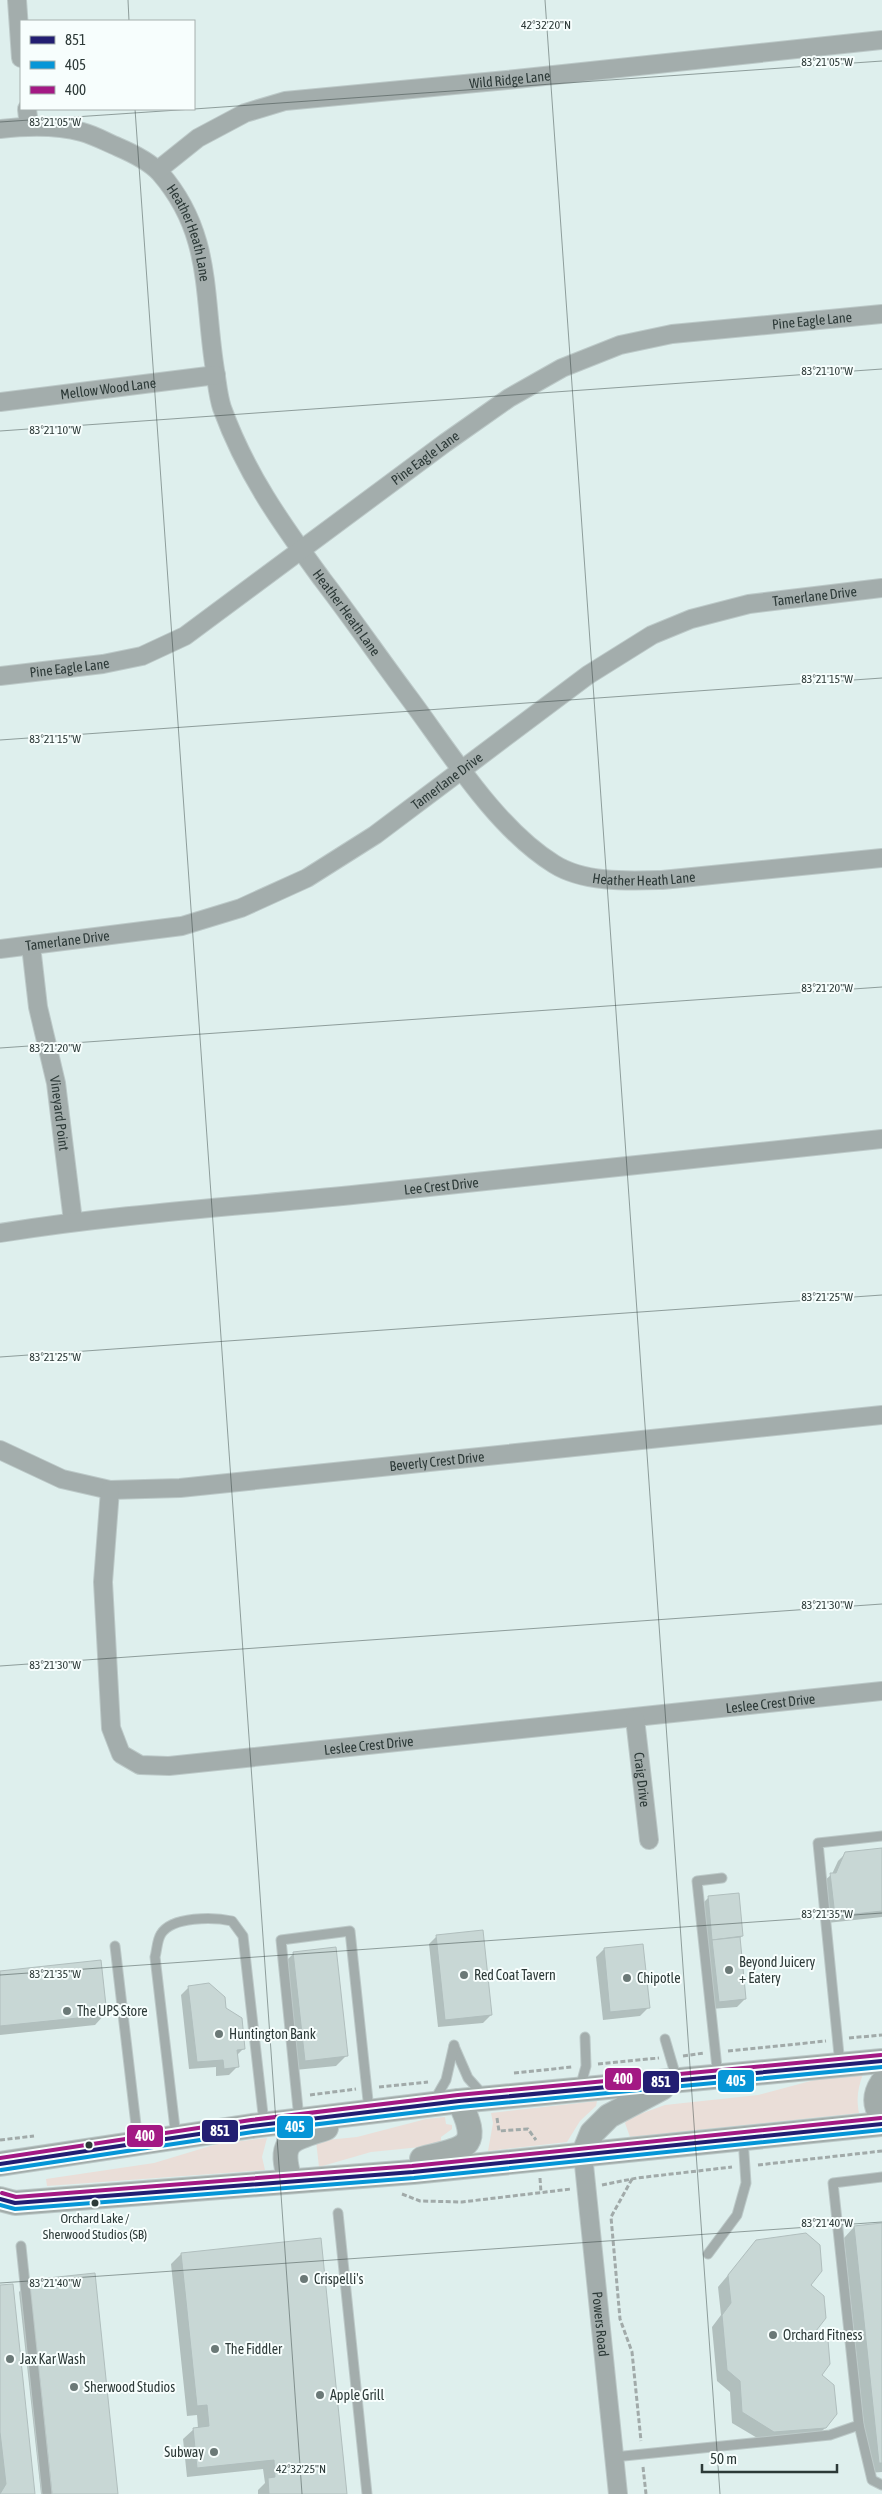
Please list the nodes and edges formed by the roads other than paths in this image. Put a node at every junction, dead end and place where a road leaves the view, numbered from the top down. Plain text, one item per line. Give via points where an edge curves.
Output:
1 (16, 0) edge
2 (882, 40) edge
3 (20, 46) edge
4 (28, 117) edge
5 (0, 129) edge
6 (158, 170) junction
7 (882, 314) edge
8 (216, 374) junction
9 (0, 402) edge
10 (301, 551) junction
11 (882, 588) edge
12 (0, 676) edge
13 (461, 768) junction
14 (882, 858) edge
15 (31, 946) junction
16 (0, 949) edge
17 (882, 1139) edge
18 (73, 1222) junction
19 (0, 1234) edge
20 (882, 1414) edge
21 (0, 1450) edge
22 (110, 1490) junction
23 (882, 1691) edge
24 (635, 1719) junction
25 (882, 1836) edge
26 (649, 1840) dead end
27 (722, 1878) dead end
28 (115, 1946) dead end
29 (585, 2037) dead end
30 (666, 2038) dead end
31 (882, 2060) edge
32 (840, 2065) junction
33 (718, 2077) junction
34 (677, 2081) junction
35 (882, 2084) edge
36 (579, 2090) junction
37 (458, 2100) junction
38 (433, 2104) junction
39 (492, 2106) junction
40 (366, 2113) junction
41 (882, 2116) edge
42 (299, 2121) junction
43 (882, 2124) edge
44 (264, 2125) junction
45 (176, 2137) junction
46 (743, 2138) junction
47 (138, 2142) junction
48 (73, 2153) junction
49 (583, 2155) junction
50 (0, 2164) edge
51 (882, 2177) edge
52 (335, 2178) junction
53 (290, 2182) junction
54 (8, 2201) edge
55 (338, 2214) dead end
56 (20, 2246) dead end
57 (708, 2254) dead end
58 (859, 2425) junction
59 (614, 2457) junction
60 (882, 2485) edge
61 (47, 2494) edge
62 (367, 2494) edge
63 (618, 2494) edge

1 - 3 street
2 - 6 street, Wild Ridge Lane via 285,100 245,113 198,138
4 - 5 street, Heather Heath Lane
4 - 6 street, Heather Heath Lane via 82,132 134,154
6 - 8 street, Heather Heath Lane via 184,206 200,247
7 - 10 street, Pine Eagle Lane via 672,334 620,344 562,368 493,409
8 - 9 street, Mellow Wood Lane
8 - 10 street, Heather Heath Lane via 221,406 246,464 269,506
10 - 12 street, Pine Eagle Lane via 185,636 142,656
10 - 13 street, Heather Heath Lane
11 - 13 street, Tamerlane Drive via 749,604 691,619 652,635 588,675
13 - 14 street, Heather Heath Lane via 484,799 525,843 556,866 587,876 627,881 662,880
13 - 15 street, Tamerlane Drive via 375,835 307,878 241,908 182,926
15 - 16 street, Tamerlane Drive
15 - 18 street, Vineyard Point via 38,1007 56,1083
17 - 18 street, Lee Crest Drive
18 - 19 street, Lee Crest Drive
20 - 22 street, Beverly Crest Drive via 324,1474 180,1488
21 - 22 street, Beverly Crest Drive via 62,1479
22 - 24 street, Leslee Crest Drive via 103,1582 110,1728 121,1754 140,1764 169,1766
23 - 24 street, Leslee Crest Drive
24 - 26 street, Craig Drive
25 - 32 lane via 818,1843
27 - 33 lane via 697,1881
28 - 47 lane
29 - 36 lane via 586,2066
30 - 34 lane
31 - 32 main road
32 - 33 main road
33 - 34 main road
34 - 36 main road
34 - 49 main road via 609,2116 592,2133
35 - 41 main road via 876,2093
36 - 39 main road
37 - 38 main road
37 - 39 main road
37 - 52 main road via 469,2121 470,2134 468,2142 459,2150
38 - 39 lane via 446,2080 454,2045 468,2078
38 - 40 main road
40 - 42 main road
40 - 42 lane via 350,1931 281,1940
40 - 53 main road via 301,2135 290,2142 284,2154
42 - 44 main road
43 - 46 main road
44 - 45 main road
44 - 45 lane via 243,1936 232,1921 216,1918 173,1923 161,1934 155,1957
45 - 47 main road
46 - 49 main road
46 - 57 lane via 746,2182 737,2215
47 - 48 main road
48 - 50 main road
48 - 54 main road via 12,2178
49 - 52 main road
49 - 59 street, Powers Road
51 - 58 lane via 833,2183
52 - 53 main road
53 - 54 main road
55 - 62 lane
56 - 61 lane
58 - 59 lane via 830,2435
58 - 60 lane via 872,2480
59 - 63 street, Powers Road

